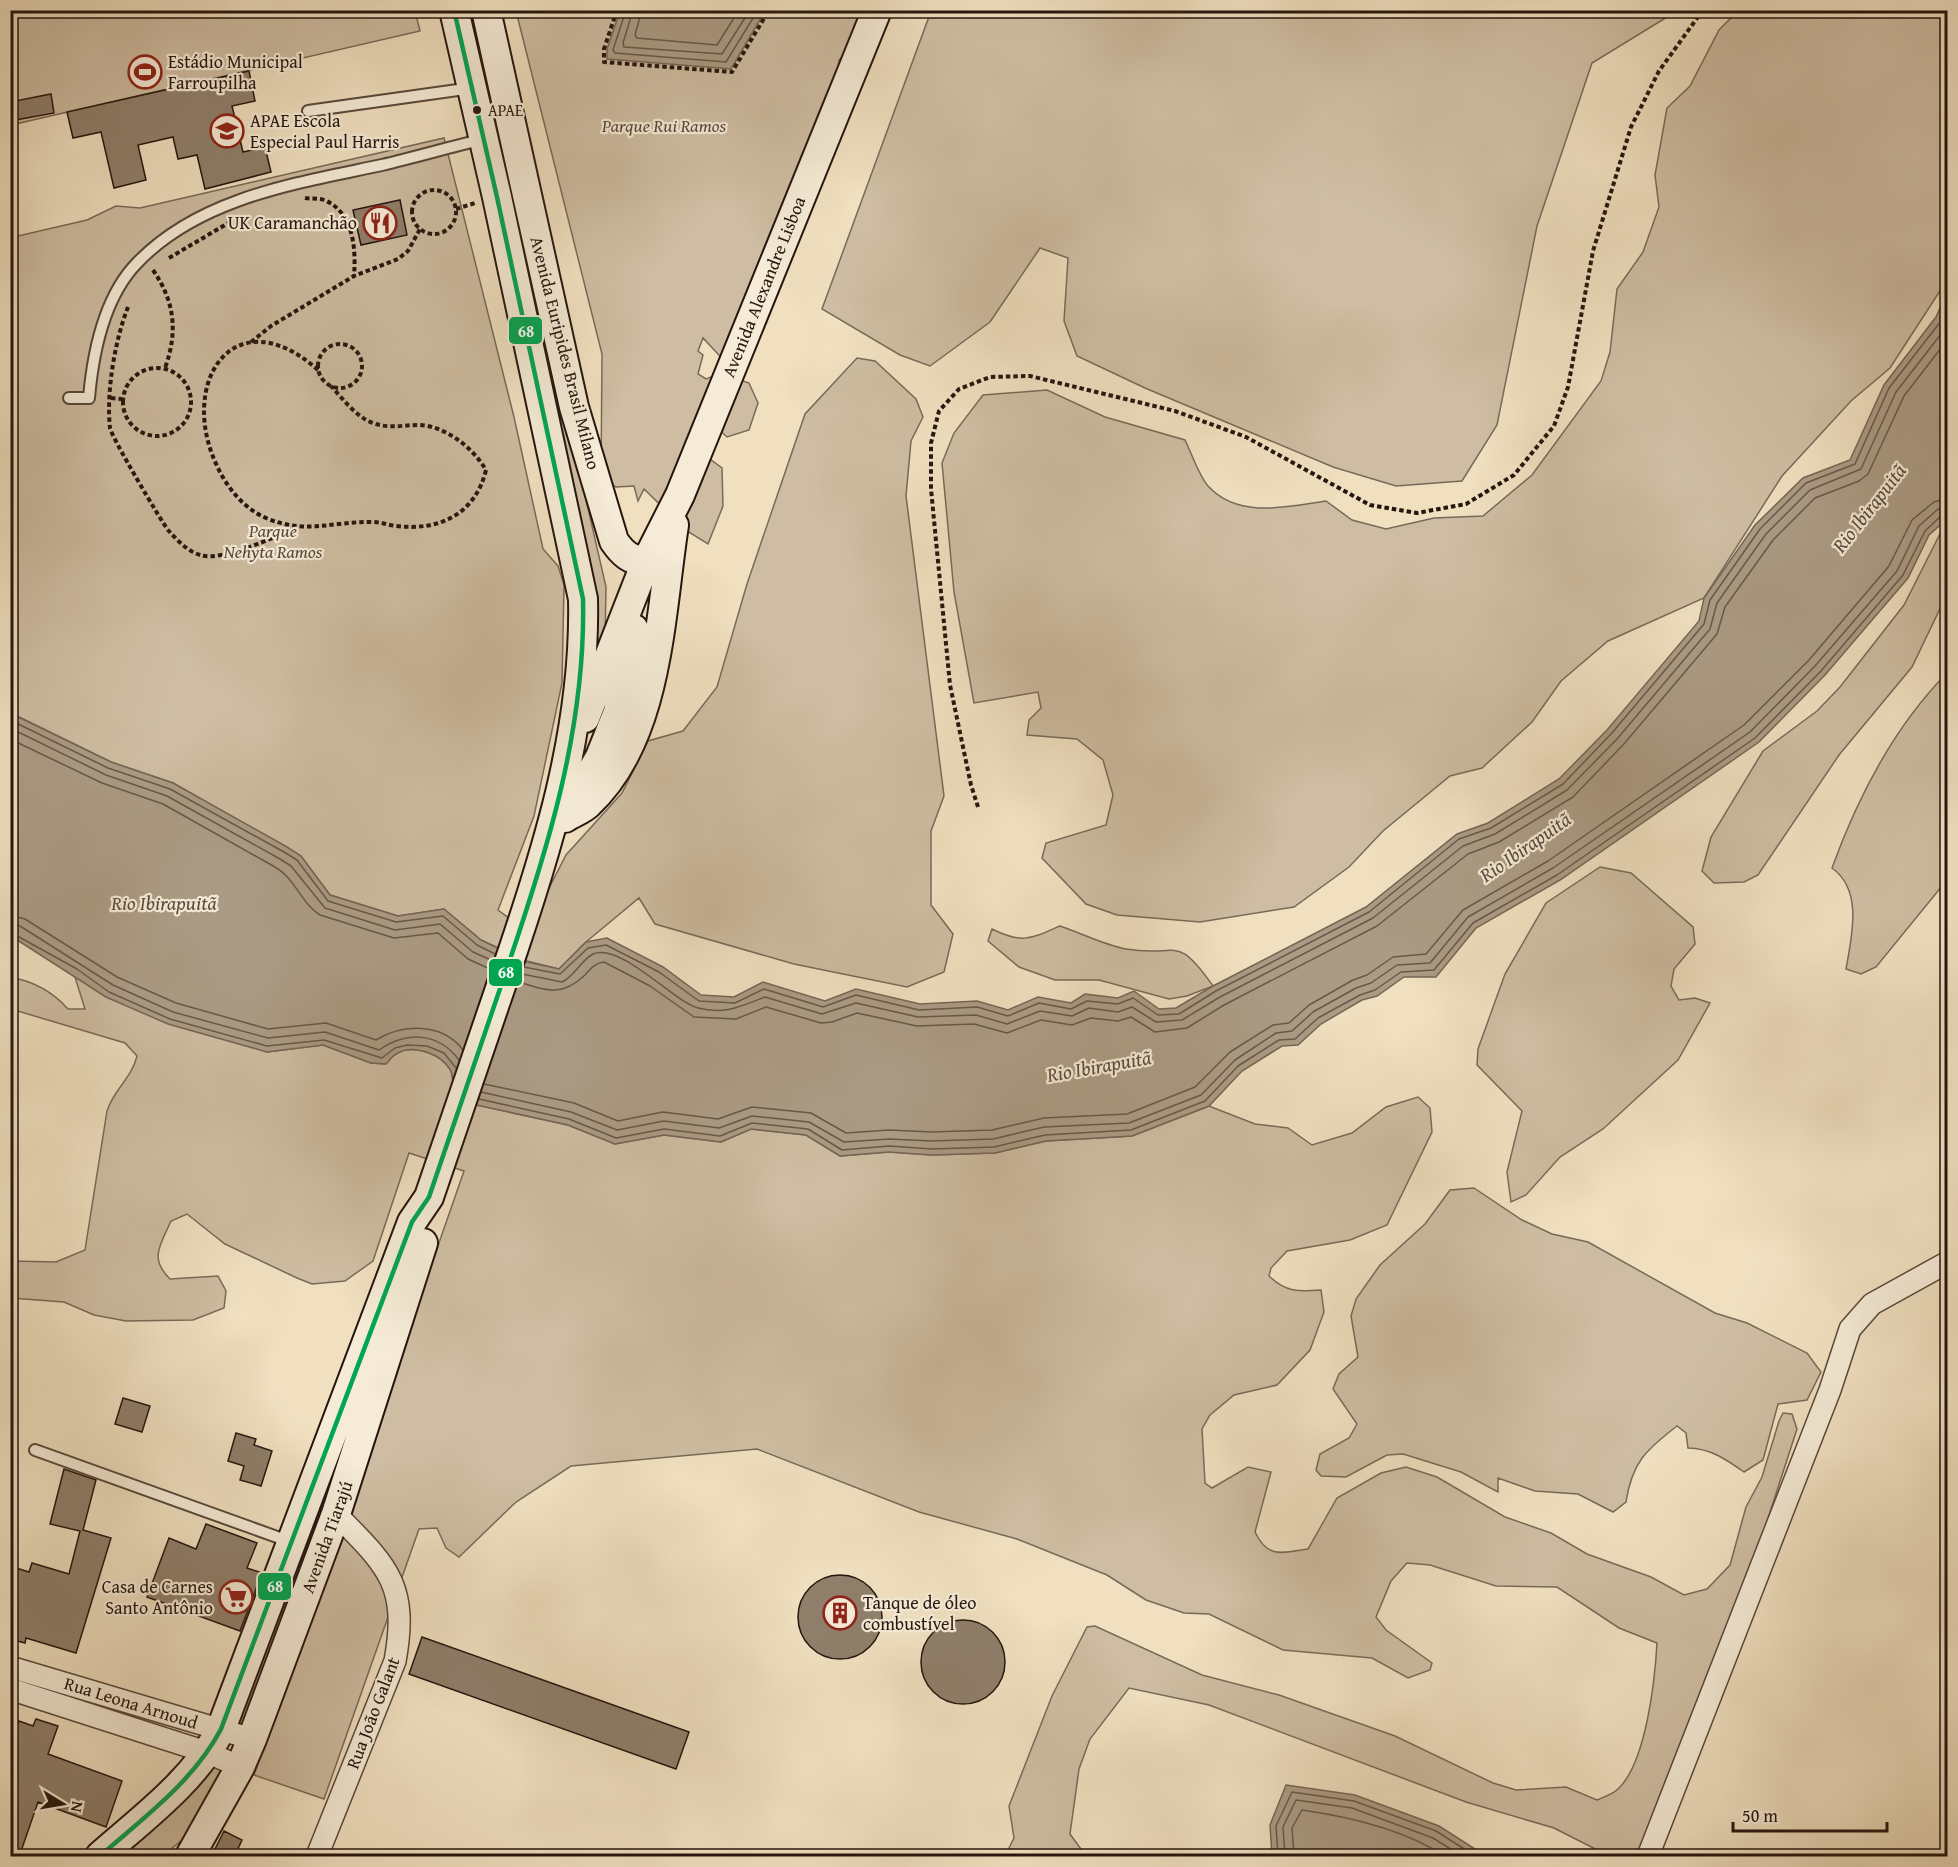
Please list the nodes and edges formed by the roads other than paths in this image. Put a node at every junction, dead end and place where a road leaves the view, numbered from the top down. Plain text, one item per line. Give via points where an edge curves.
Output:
1 (454, 10) edge
2 (486, 10) edge
3 (877, 10) edge
4 (472, 88) junction
5 (308, 111) dead end
6 (484, 139) junction
7 (69, 398) dead end
8 (680, 495) junction
9 (646, 562) junction
10 (569, 755) junction
11 (557, 828) junction
12 (433, 1186) junction
13 (1947, 1262) edge
14 (34, 1450) dead end
15 (336, 1514) junction
16 (292, 1542) junction
17 (10, 1667) edge
18 (10, 1689) edge
19 (252, 1739) junction
20 (215, 1741) junction
21 (240, 1767) junction
22 (195, 1848) edge
23 (100, 1857) edge
24 (177, 1857) edge
25 (316, 1857) edge
26 (1648, 1857) edge

1 - 4 main road, Avenida Euripides Brasil Milano
2 - 9 main road, Avenida Euripides Brasil Milano via 574,407 614,541 634,560
3 - 8 main road, Avenida Alexandre Lisboa
4 - 5 lane
4 - 6 main road, Avenida Euripides Brasil Milano
6 - 7 lane via 302,181 219,208 169,236 136,264 115,297 98,339 89,398
6 - 10 main road, Avenida Euripides Brasil Milano via 584,599 583,660
8 - 9 main road, Avenida Alexandre Lisboa
8 - 11 main road via 652,681 623,760 588,804
9 - 10 main road
9 - 11 main road, Avenida Euripides Brasil Milano via 618,712 600,757
10 - 11 main road, Avenida Euripides Brasil Milano
11 - 12 main road, Avenida Euripides Brasil Milano
12 - 15 main road, Avenida Tiarajú via 429,1224
12 - 16 main road, Avenida Tiarajú via 412,1222
13 - 26 street via 1872,1304 1850,1329
14 - 16 lane
15 - 19 main road, Avenida Tiarajú
15 - 25 street, Rua João Galant via 386,1568 397,1592 401,1626 395,1661
16 - 20 main road, Avenida Tiarajú
17 - 20 street, Rua Leona Arnoud
18 - 20 street, Rua Leona Arnoud
19 - 20 street, Rua Leona Arnoud
19 - 21 main road, Avenida Tiarajú
20 - 21 street, Rua Leona Arnoud
20 - 23 main road, Avenida Tiarajú via 186,1778
21 - 22 main road, Avenida Tiarajú
22 - 24 main road, Avenida Tiarajú

